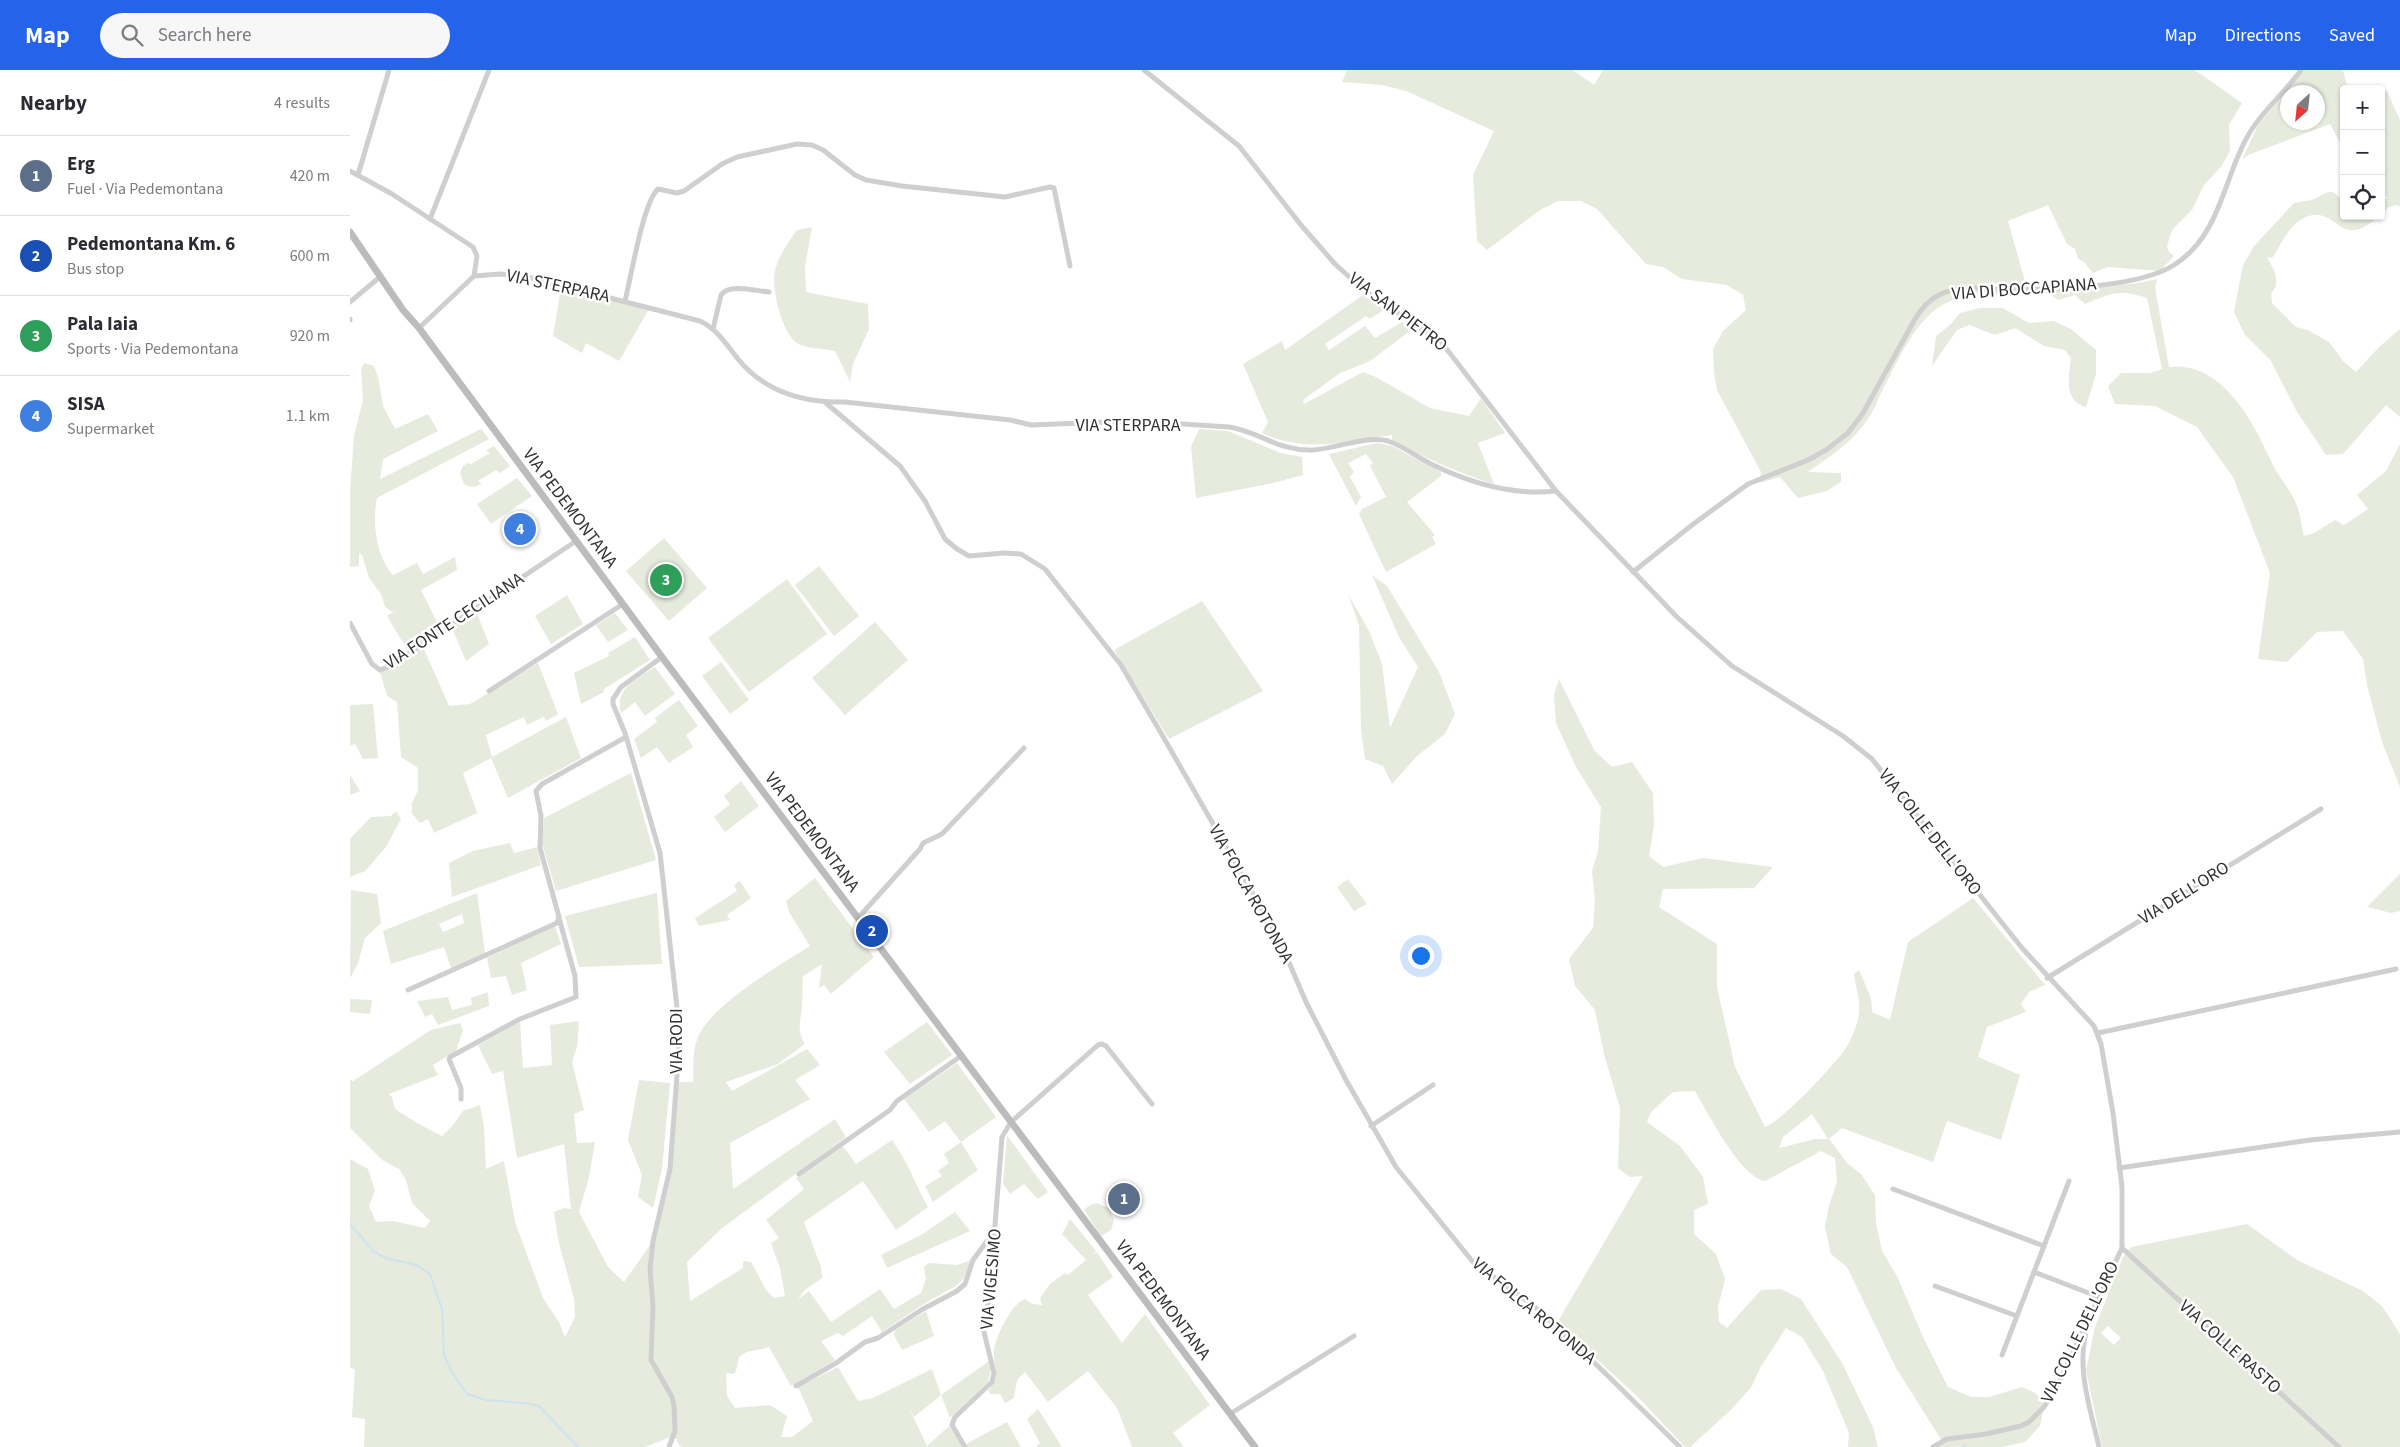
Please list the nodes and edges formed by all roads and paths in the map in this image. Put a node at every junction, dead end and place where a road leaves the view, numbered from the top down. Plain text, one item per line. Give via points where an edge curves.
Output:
1 (390, 70) edge
2 (489, 70) edge
3 (1144, 70) edge
4 (2300, 70) edge
5 (350, 171) edge
6 (358, 175) junction
7 (430, 218) junction
8 (350, 232) edge
9 (1070, 266) dead end
10 (381, 276) junction
11 (474, 276) junction
12 (769, 292) dead end
13 (625, 301) junction
14 (350, 302) edge
15 (418, 328) junction
16 (713, 329) junction
17 (826, 403) junction
18 (1556, 491) junction
19 (576, 541) junction
20 (1634, 572) junction
21 (623, 604) junction
22 (350, 623) edge
23 (662, 657) junction
24 (489, 691) dead end
25 (626, 737) junction
26 (1024, 748) dead end
27 (2321, 809) dead end
28 (559, 917) junction
29 (858, 918) junction
30 (2396, 969) dead end
31 (2047, 978) junction
32 (408, 990) dead end
33 (2098, 1033) junction
34 (961, 1056) junction
35 (1434, 1085) dead end
36 (461, 1099) dead end
37 (1152, 1104) dead end
38 (1011, 1122) junction
39 (1371, 1126) junction
40 (2400, 1132) edge
41 (2119, 1168) junction
42 (799, 1174) dead end
43 (2069, 1181) dead end
44 (1894, 1189) dead end
45 (995, 1236) junction
46 (2044, 1246) junction
47 (2122, 1248) junction
48 (2034, 1272) junction
49 (1935, 1286) dead end
50 (2099, 1297) junction
51 (2093, 1310) junction
52 (2017, 1316) junction
53 (1354, 1336) dead end
54 (2002, 1355) dead end
55 (796, 1386) dead end
56 (1230, 1414) junction
57 (669, 1447) edge
58 (965, 1447) edge
59 (1255, 1447) edge
60 (1680, 1447) edge
61 (1933, 1447) edge
62 (2099, 1447) edge
63 (2339, 1447) edge

1 - 6 street
2 - 7 street
3 - 18 street, VIA SAN PIETRO via 1239,146 1335,264 1365,291 1442,343
4 - 20 street, VIA DI BOCCAPIANA via 2252,130 2211,226 2184,259 2160,274 2130,281 2025,289 1957,290 1940,295 1915,318 1864,413 1848,433 1808,460 1748,484
5 - 6 street
6 - 7 street
7 - 11 street via 475,250
8 - 10 street, VIA PEDEMONTANA
9 - 13 street via 1054,188 1005,196 866,180 824,150 797,144 737,157 677,194 658,189 653,193
10 - 14 street
10 - 15 street, VIA PEDEMONTANA
11 - 13 street, VIA STERPARA via 529,277
11 - 15 street
12 - 16 street via 724,291
13 - 16 street, VIA STERPARA via 692,318
15 - 19 street, VIA PEDEMONTANA
16 - 17 street, VIA STERPARA via 763,382 793,396
17 - 18 street, VIA STERPARA via 845,402 1032,425 1136,421 1229,427 1244,429 1291,449 1313,450 1387,441 1432,465 1481,484 1523,493
17 - 39 street, VIA FOLCA ROTONDA via 900,466 925,501 945,539 968,556 1004,552 1032,559 1045,569 1121,665 1279,938 1306,1002
18 - 20 street, VIA SAN PIETRO
19 - 21 street, VIA PEDEMONTANA
19 - 22 street, VIA FONTE CECILIANA via 380,670 372,664
20 - 31 street, VIA COLLE DELL'ORO via 1726,661 1872,759
21 - 23 street, VIA PEDEMONTANA
21 - 24 street
23 - 25 street, VIA RODI via 621,687 613,699 614,710
23 - 29 street, VIA PEDEMONTANA
25 - 28 street via 542,784 536,791 541,816 541,853
25 - 57 street, VIA RODI via 660,853 680,1035 670,1169 653,1241 650,1269 653,1306 651,1360 674,1406 675,1431
26 - 29 street via 942,834 923,843
27 - 31 street, VIA DELL'ORO
28 - 32 street via 553,926
28 - 36 street via 576,997 520,1019 450,1057 461,1088
29 - 34 street, VIA PEDEMONTANA
30 - 33 street
31 - 33 street, VIA COLLE DELL'ORO
33 - 41 street, VIA COLLE DELL'ORO via 2113,1113
34 - 38 street, VIA PEDEMONTANA
34 - 42 street
35 - 39 street
37 - 38 street via 1102,1044
38 - 45 street, VIA VIGESIMO via 1002,1138
38 - 56 street, VIA PEDEMONTANA
39 - 60 street, VIA FOLCA ROTONDA via 1396,1167 1473,1262 1534,1306
40 - 41 street via 2310,1140
41 - 47 street, VIA COLLE DELL'ORO
43 - 46 street
44 - 46 street
45 - 55 street via 987,1241 973,1260 964,1284 957,1291 878,1338 865,1342
45 - 58 street, VIA VIGESIMO via 983,1328 994,1373 992,1382 955,1417 952,1425
46 - 48 street
47 - 50 street, VIA COLLE DELL'ORO
47 - 63 street, VIA COLLE RASTO
48 - 50 street
48 - 52 street
49 - 52 street
50 - 51 street, VIA COLLE DELL'ORO
51 - 61 street, VIA COLLE DELL'ORO via 2051,1397 2029,1422 1986,1434 1947,1439
51 - 62 street via 2085,1336 2082,1365
52 - 54 street
53 - 56 street
56 - 59 street, VIA PEDEMONTANA

